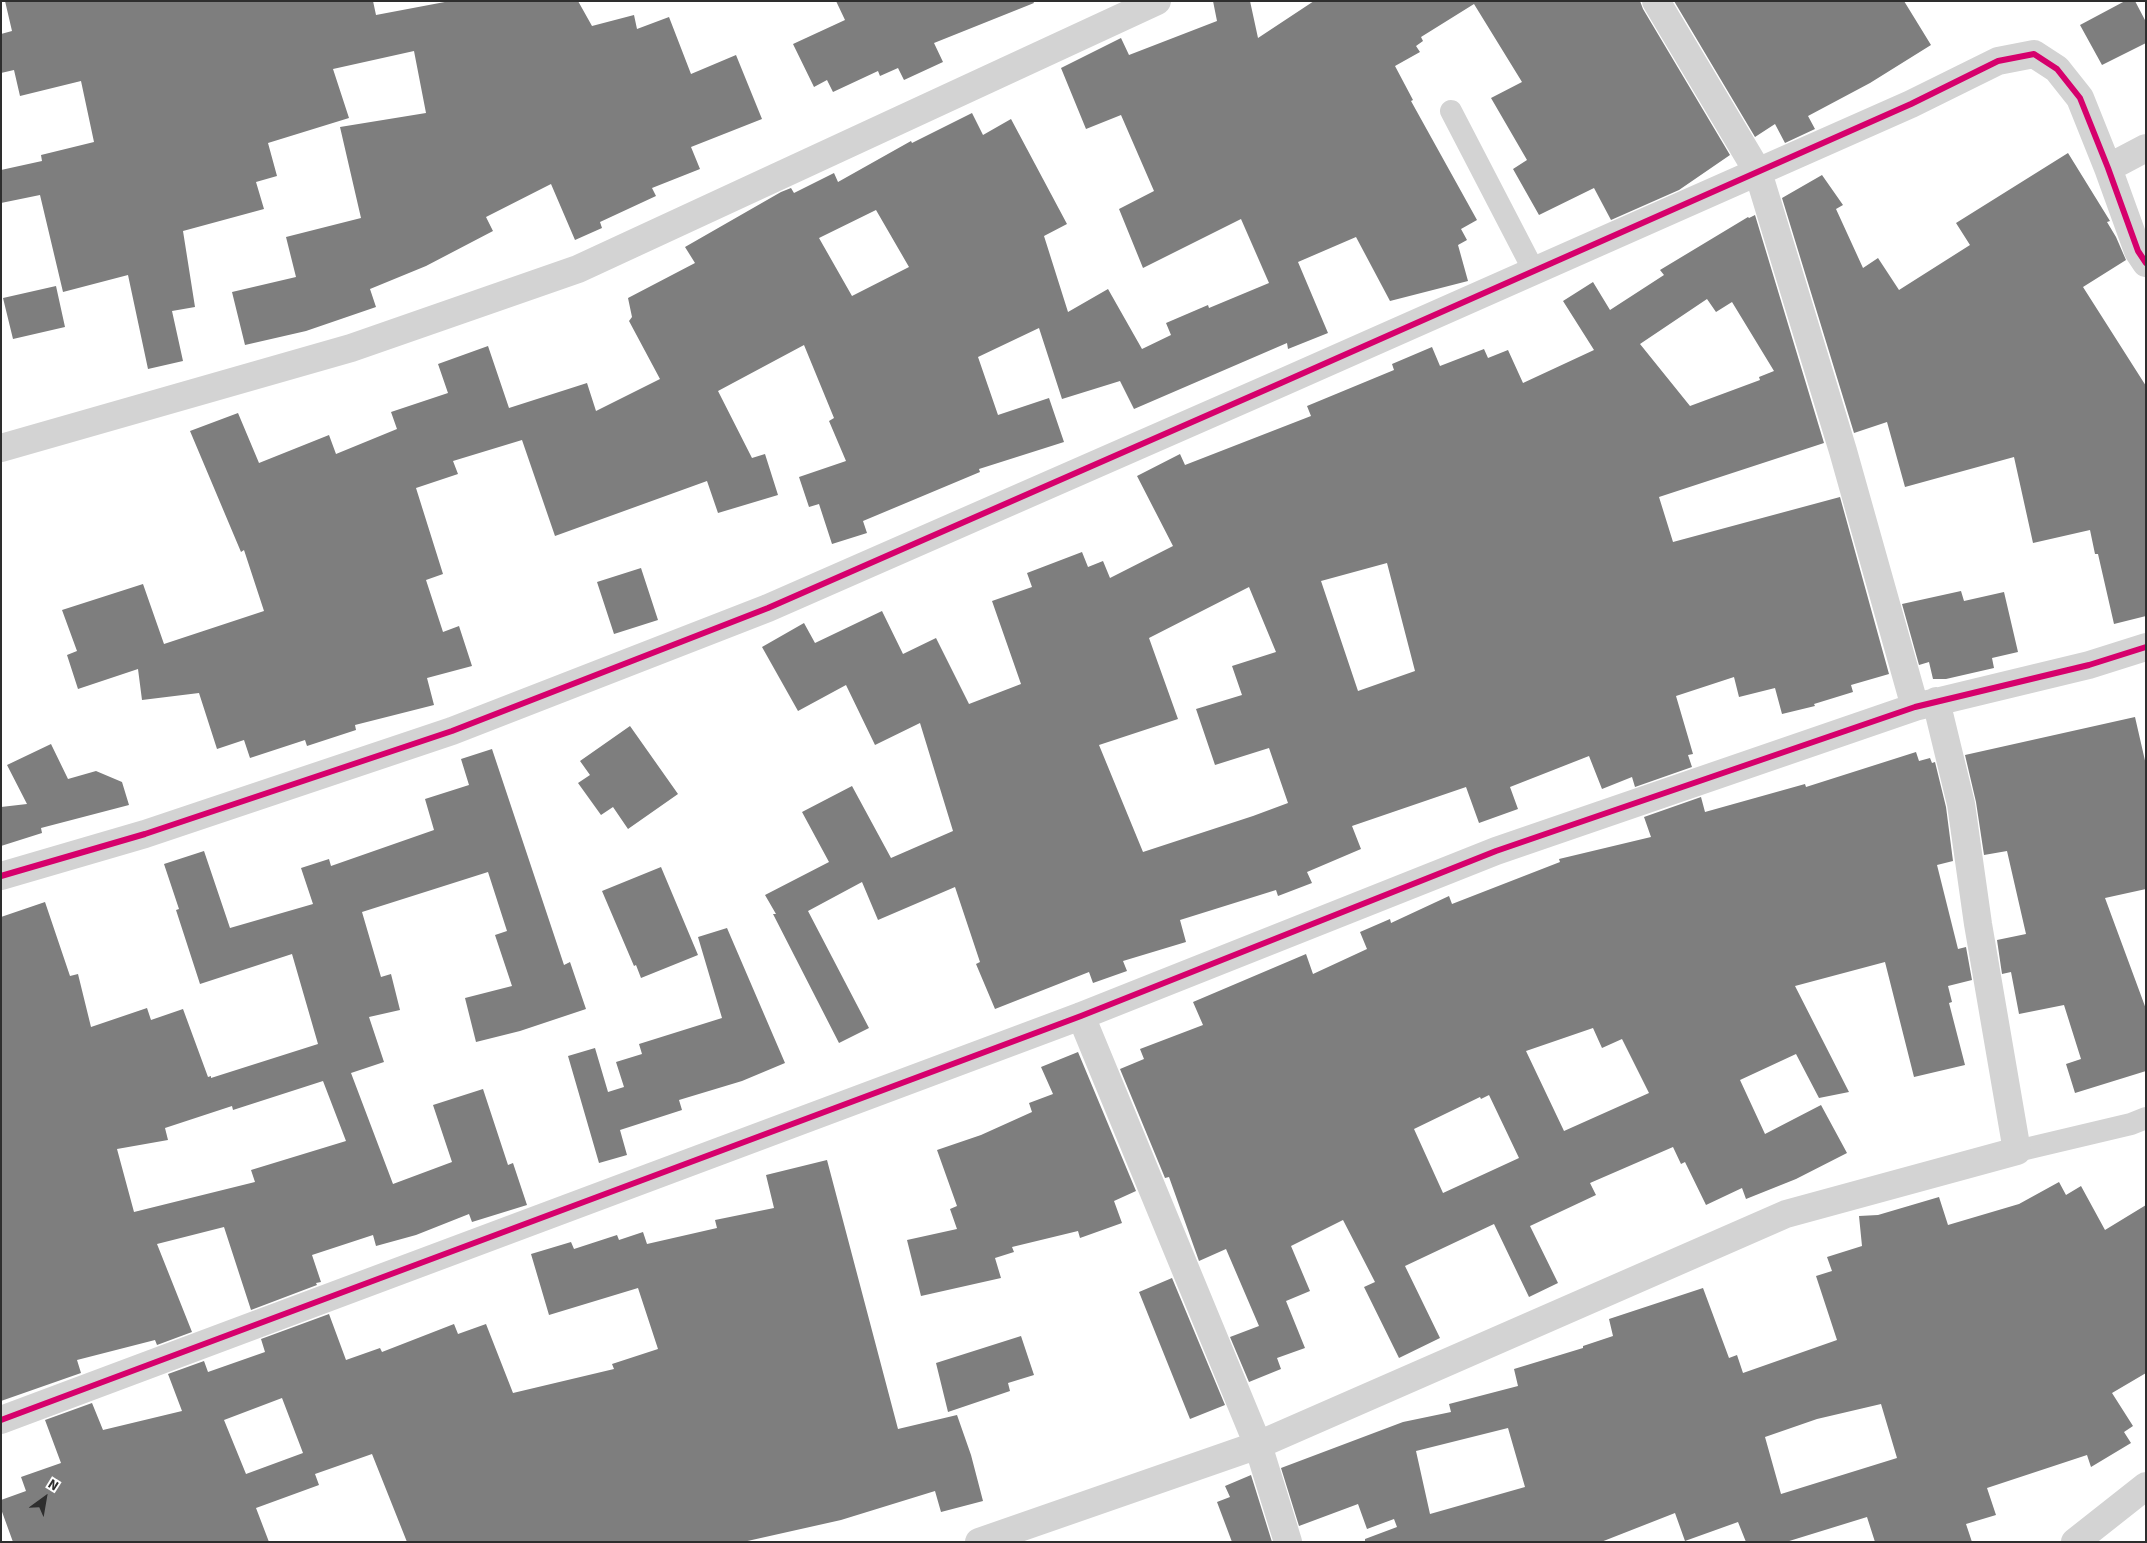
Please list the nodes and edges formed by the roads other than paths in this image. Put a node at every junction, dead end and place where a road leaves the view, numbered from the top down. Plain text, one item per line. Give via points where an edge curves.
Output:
1 (1157, 1) edge
2 (1656, 1) edge
3 (1451, 111) dead end
4 (2146, 148) edge
5 (2108, 168) junction
6 (1758, 172) junction
7 (2146, 263) edge
8 (1534, 271) junction
9 (1, 448) edge
10 (2146, 647) edge
11 (1926, 704) junction
12 (1, 876) edge
13 (1081, 1016) junction
14 (2146, 1118) edge
15 (2017, 1151) junction
16 (1, 1420) edge
17 (1258, 1445) junction
18 (2146, 1486) edge
19 (979, 1542) edge
20 (1288, 1542) edge
21 (2075, 1542) edge

1 - 9 street via 578,269 351,348
2 - 6 street
3 - 8 lane
4 - 5 street
5 - 6 street via 2080,98 2057,69 2034,54 1998,61
5 - 7 street via 2138,251
6 - 8 street
6 - 11 street via 1843,451
8 - 12 street via 768,608 452,731 144,834
10 - 11 street via 2089,665
11 - 13 street via 1496,851
11 - 15 street via 1961,804
13 - 16 street
13 - 17 street
14 - 15 lane
15 - 17 street via 1786,1214
17 - 19 street
17 - 20 street
18 - 21 street

